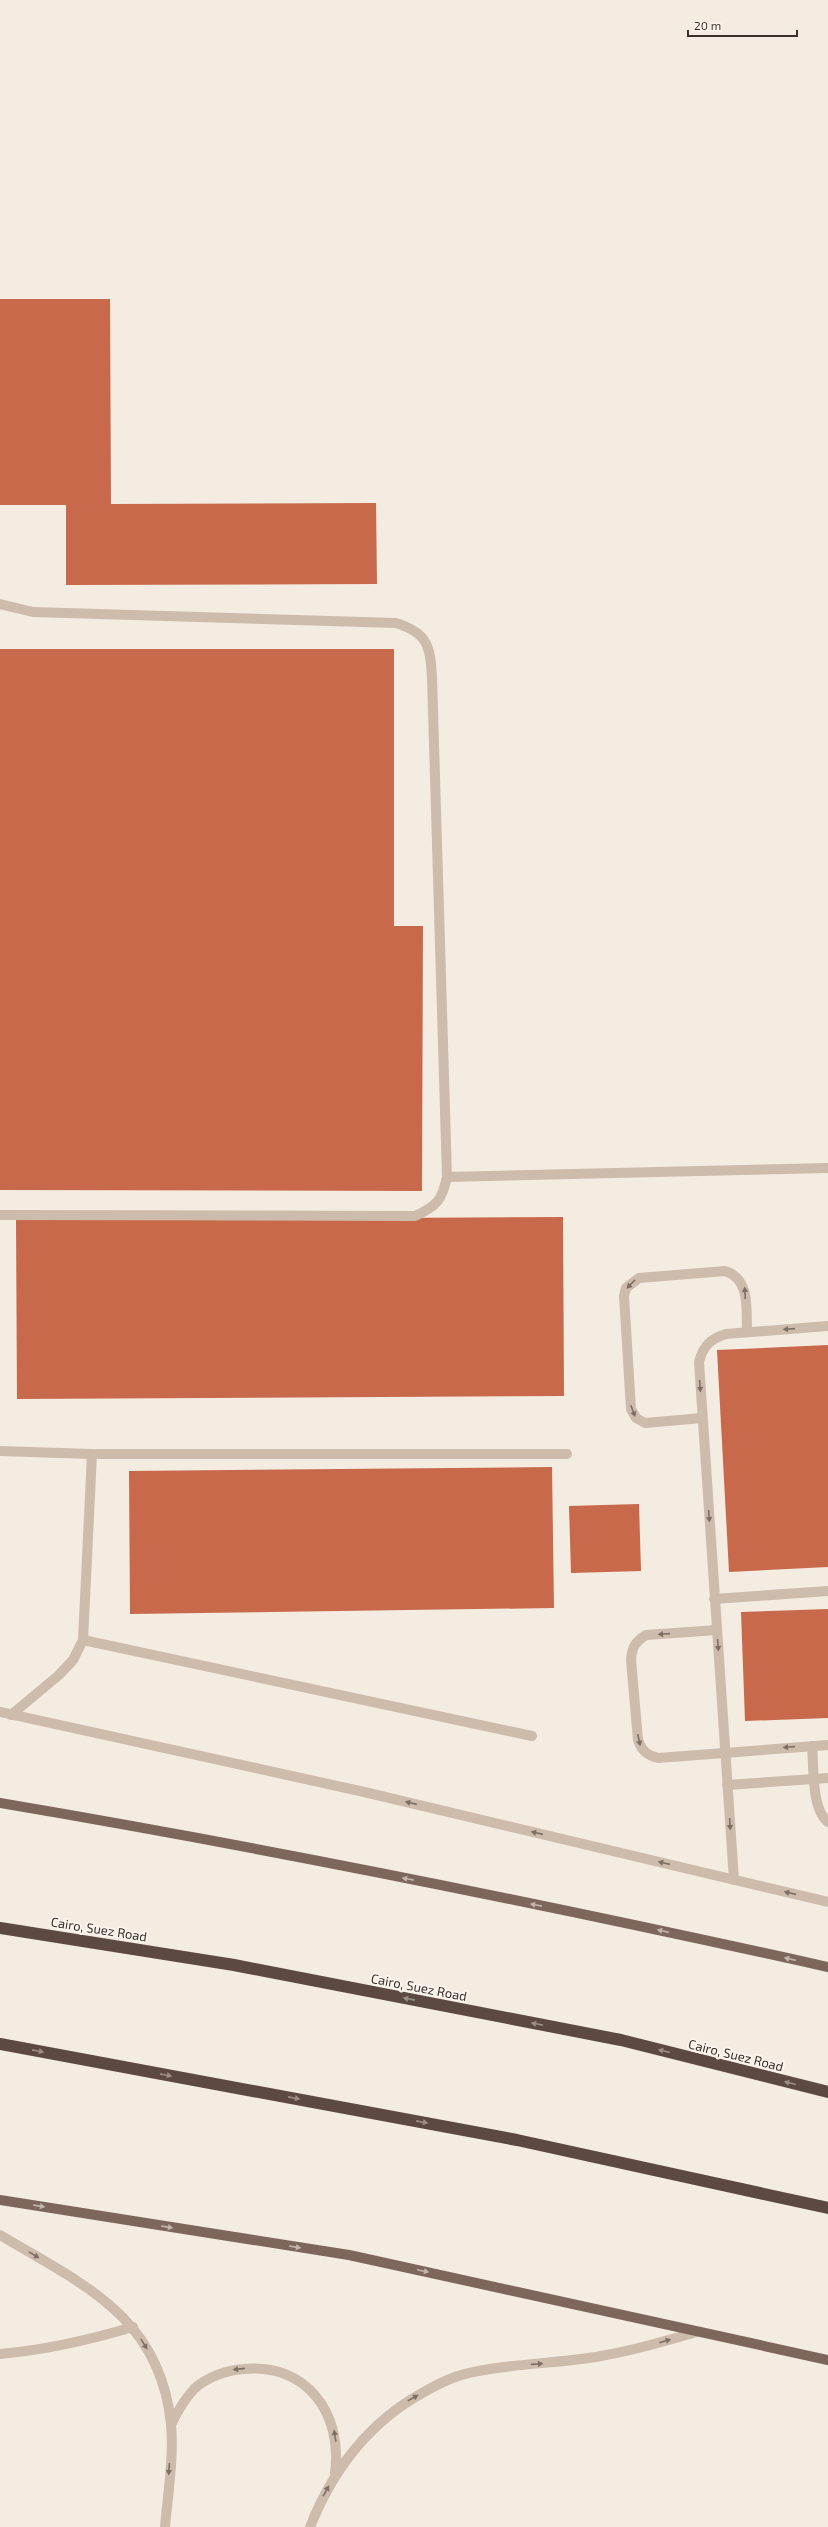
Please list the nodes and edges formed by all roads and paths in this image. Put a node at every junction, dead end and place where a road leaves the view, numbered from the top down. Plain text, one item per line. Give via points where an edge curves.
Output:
1 (0, 604) edge
2 (828, 1168) edge
3 (446, 1177) junction
4 (0, 1215) edge
5 (828, 1326) edge
6 (747, 1332) junction
7 (702, 1418) junction
8 (0, 1451) edge
9 (92, 1454) junction
10 (567, 1454) dead end
11 (828, 1590) edge
12 (714, 1599) junction
13 (717, 1630) junction
14 (83, 1640) junction
15 (0, 1712) edge
16 (11, 1715) junction
17 (532, 1736) dead end
18 (828, 1745) edge
19 (812, 1746) junction
20 (725, 1752) junction
21 (828, 1778) edge
22 (815, 1779) junction
23 (728, 1785) junction
24 (0, 1803) edge
25 (828, 1822) edge
26 (734, 1880) junction
27 (828, 1902) edge
28 (0, 1928) edge
29 (828, 1967) edge
30 (0, 2044) edge
31 (828, 2092) edge
32 (0, 2200) edge
33 (828, 2208) edge
34 (0, 2235) edge
35 (133, 2327) junction
36 (697, 2332) junction
37 (0, 2354) edge
38 (828, 2360) edge
39 (171, 2425) junction
40 (334, 2475) junction
41 (165, 2527) edge
42 (310, 2527) edge

1 - 3 street via 33,612 396,623 412,628 424,637 431,654 432,677
2 - 3 street
3 - 4 street via 443,1195 432,1208 415,1216
5 -> 6 street
6 -> 7 street via 712,1338 702,1349 699,1362
6 -> 7 street via 744,1286 733,1273 725,1271 639,1278 626,1288 624,1296 631,1409 636,1418 645,1423
7 -> 12 street
8 - 9 street
9 - 10 street
9 - 14 street
11 - 12 street
12 - 13 street
13 -> 20 street
13 -> 20 street via 646,1635 637,1640 632,1649 631,1660 641,1749 649,1756 658,1758
14 - 16 street via 74,1660
14 - 17 street
15 - 16 street
26 -> 16 street via 360,1791
18 - 19 street
19 -> 20 street
19 - 22 street
20 - 23 street
21 - 22 street
22 - 23 street
22 - 25 street via 820,1814
23 -> 26 street
29 -> 24 main road via 642,1926 189,1835
27 -> 26 street
31 -> 28 highway, Cairo, Suez Road via 621,2040 234,1965
30 -> 33 highway via 517,2140
32 -> 36 main road via 349,2255
34 -> 35 street via 94,2291
35 - 37 street via 55,2347
35 -> 39 street via 160,2374
36 - 38 main road
40 -> 36 street via 354,2447 400,2406 435,2386 467,2373 504,2366 601,2356
40 -> 39 street via 338,2453 335,2432 327,2412 314,2394 297,2380 277,2371 256,2368 234,2370 213,2377 195,2389 181,2406
39 -> 41 street
42 -> 40 street

